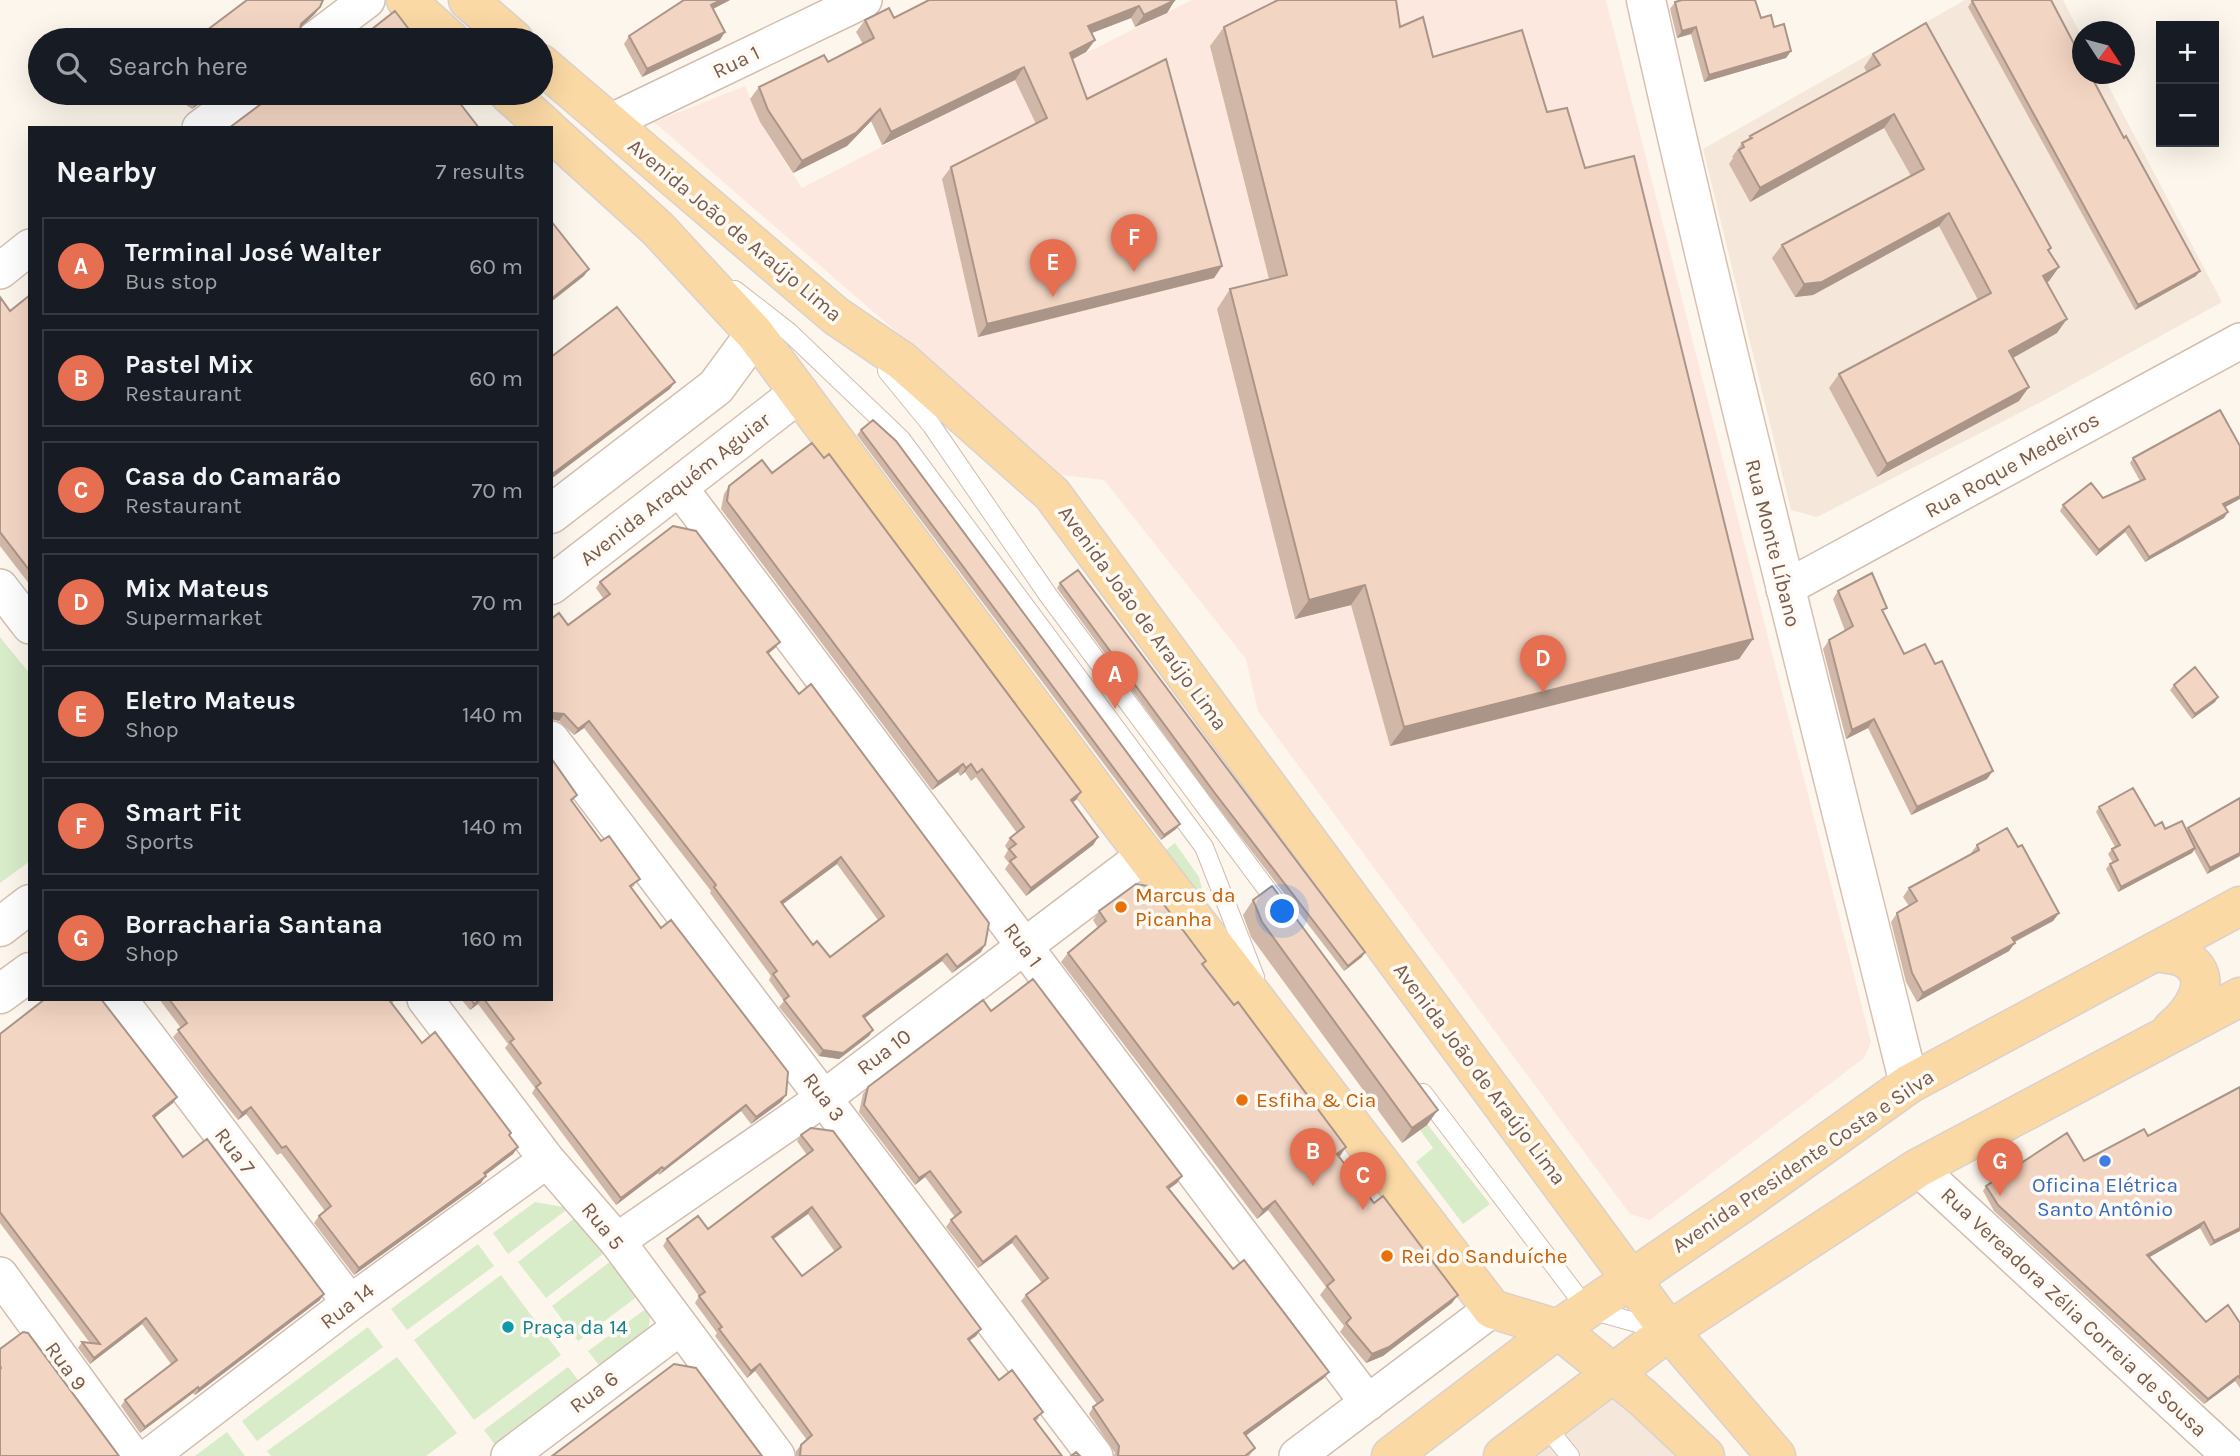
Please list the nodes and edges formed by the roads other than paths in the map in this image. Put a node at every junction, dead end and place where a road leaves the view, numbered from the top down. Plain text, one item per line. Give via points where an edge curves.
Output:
1 (367, 0) edge
2 (405, 0) edge
3 (468, 0) edge
4 (864, 0) edge
5 (1646, 0) edge
6 (330, 28) edge
7 (436, 28) edge
8 (500, 28) edge
9 (553, 75) edge
10 (232, 105) edge
11 (521, 105) edge
12 (608, 123) junction
13 (207, 126) edge
14 (545, 126) edge
15 (553, 134) edge
16 (658, 229) junction
17 (28, 251) edge
18 (0, 271) edge
19 (836, 316) junction
20 (755, 334) junction
21 (2240, 341) edge
22 (799, 393) junction
23 (679, 487) junction
24 (553, 512) edge
25 (553, 583) edge
26 (0, 587) edge
27 (1784, 589) junction
28 (28, 623) edge
29 (553, 742) edge
30 (1144, 855) junction
31 (2240, 905) edge
32 (28, 906) edge
33 (1291, 922) edge
34 (0, 927) edge
35 (1023, 946) junction
36 (2155, 952) junction
37 (28, 973) edge
38 (0, 994) edge
39 (2240, 997) edge
40 (122, 1001) edge
41 (427, 1001) edge
42 (1271, 1020) junction
43 (2160, 1040) junction
44 (1415, 1083) edge
45 (1909, 1084) junction
46 (824, 1098) junction
47 (547, 1160) junction
48 (1918, 1168) junction
49 (617, 1241) junction
50 (1632, 1279) junction
51 (6, 1297) edge
52 (350, 1303) junction
53 (1492, 1309) junction
54 (1573, 1319) junction
55 (679, 1328) junction
56 (1669, 1331) junction
57 (1614, 1373) junction
58 (1368, 1403) junction
59 (1545, 1425) junction
60 (132, 1456) edge
61 (150, 1456) edge
62 (509, 1456) edge
63 (777, 1456) edge
64 (1095, 1456) edge
65 (1297, 1456) edge
66 (1391, 1456) edge
67 (1503, 1456) edge
68 (1570, 1456) edge
69 (1705, 1456) edge
70 (1776, 1456) edge
71 (2230, 1456) edge

1 - 6 street
2 - 7 main road
3 - 8 main road
4 - 12 street, Rua 1
5 - 27 street, Rua Monte Líbano
9 - 12 main road, Avenida João de Araújo Lima
10 - 13 street
11 - 14 main road
12 - 19 main road, Avenida João de Araújo Lima
15 - 16 main road
16 - 20 main road
16 - 42 lane via 789,332 901,439 1204,847
17 - 18 street
19 - 33 lane via 916,405 1048,595
19 - 50 main road, Avenida João de Araújo Lima via 902,360 1052,494
20 - 22 main road
20 - 24 street via 716,387
21 - 27 street, Rua Roque Medeiros
22 - 23 street, Avenida Araquém Aguiar
22 - 30 main road
23 - 25 street, Avenida Araquém Aguiar
23 - 35 street, Rua 1
26 - 28 street
27 - 45 street, Rua Monte Líbano
29 - 46 street, Rua 3
30 - 35 street, Rua 10
30 - 42 main road
31 - 36 main road, Avenida Presidente Costa e Silva
32 - 34 street
35 - 46 street, Rua 10
35 - 58 street, Rua 1
36 - 43 main road via 2186,958 2195,967 2201,988 2191,1013
36 - 45 main road, Avenida Presidente Costa e Silva
37 - 38 street
39 - 43 main road
40 - 52 street, Rua 7
41 - 47 street, Rua 5
42 - 53 main road
43 - 48 main road
44 - 54 lane
45 - 50 main road, Avenida Presidente Costa e Silva
46 - 49 street, Rua 10
46 - 64 street, Rua 3
47 - 49 street, Rua 5
47 - 52 street, Rua 14
48 - 56 main road
48 - 71 street, Rua Vereadora Zélia Correia de Sousa
49 - 55 street, Rua 5
50 - 54 main road, Avenida Presidente Costa e Silva
50 - 56 main road, Avenida João de Araújo Lima
51 - 60 street, Rua 9
52 - 61 street, Rua 14
53 - 54 main road
53 - 58 street
54 - 56 lane
54 - 57 main road
54 - 66 main road, Avenida Presidente Costa e Silva
55 - 62 street, Rua 6
55 - 63 street, Rua 5
56 - 57 main road
56 - 70 main road, Avenida João de Araújo Lima
57 - 59 main road
57 - 69 main road
58 - 65 street
59 - 67 main road
59 - 68 lane

